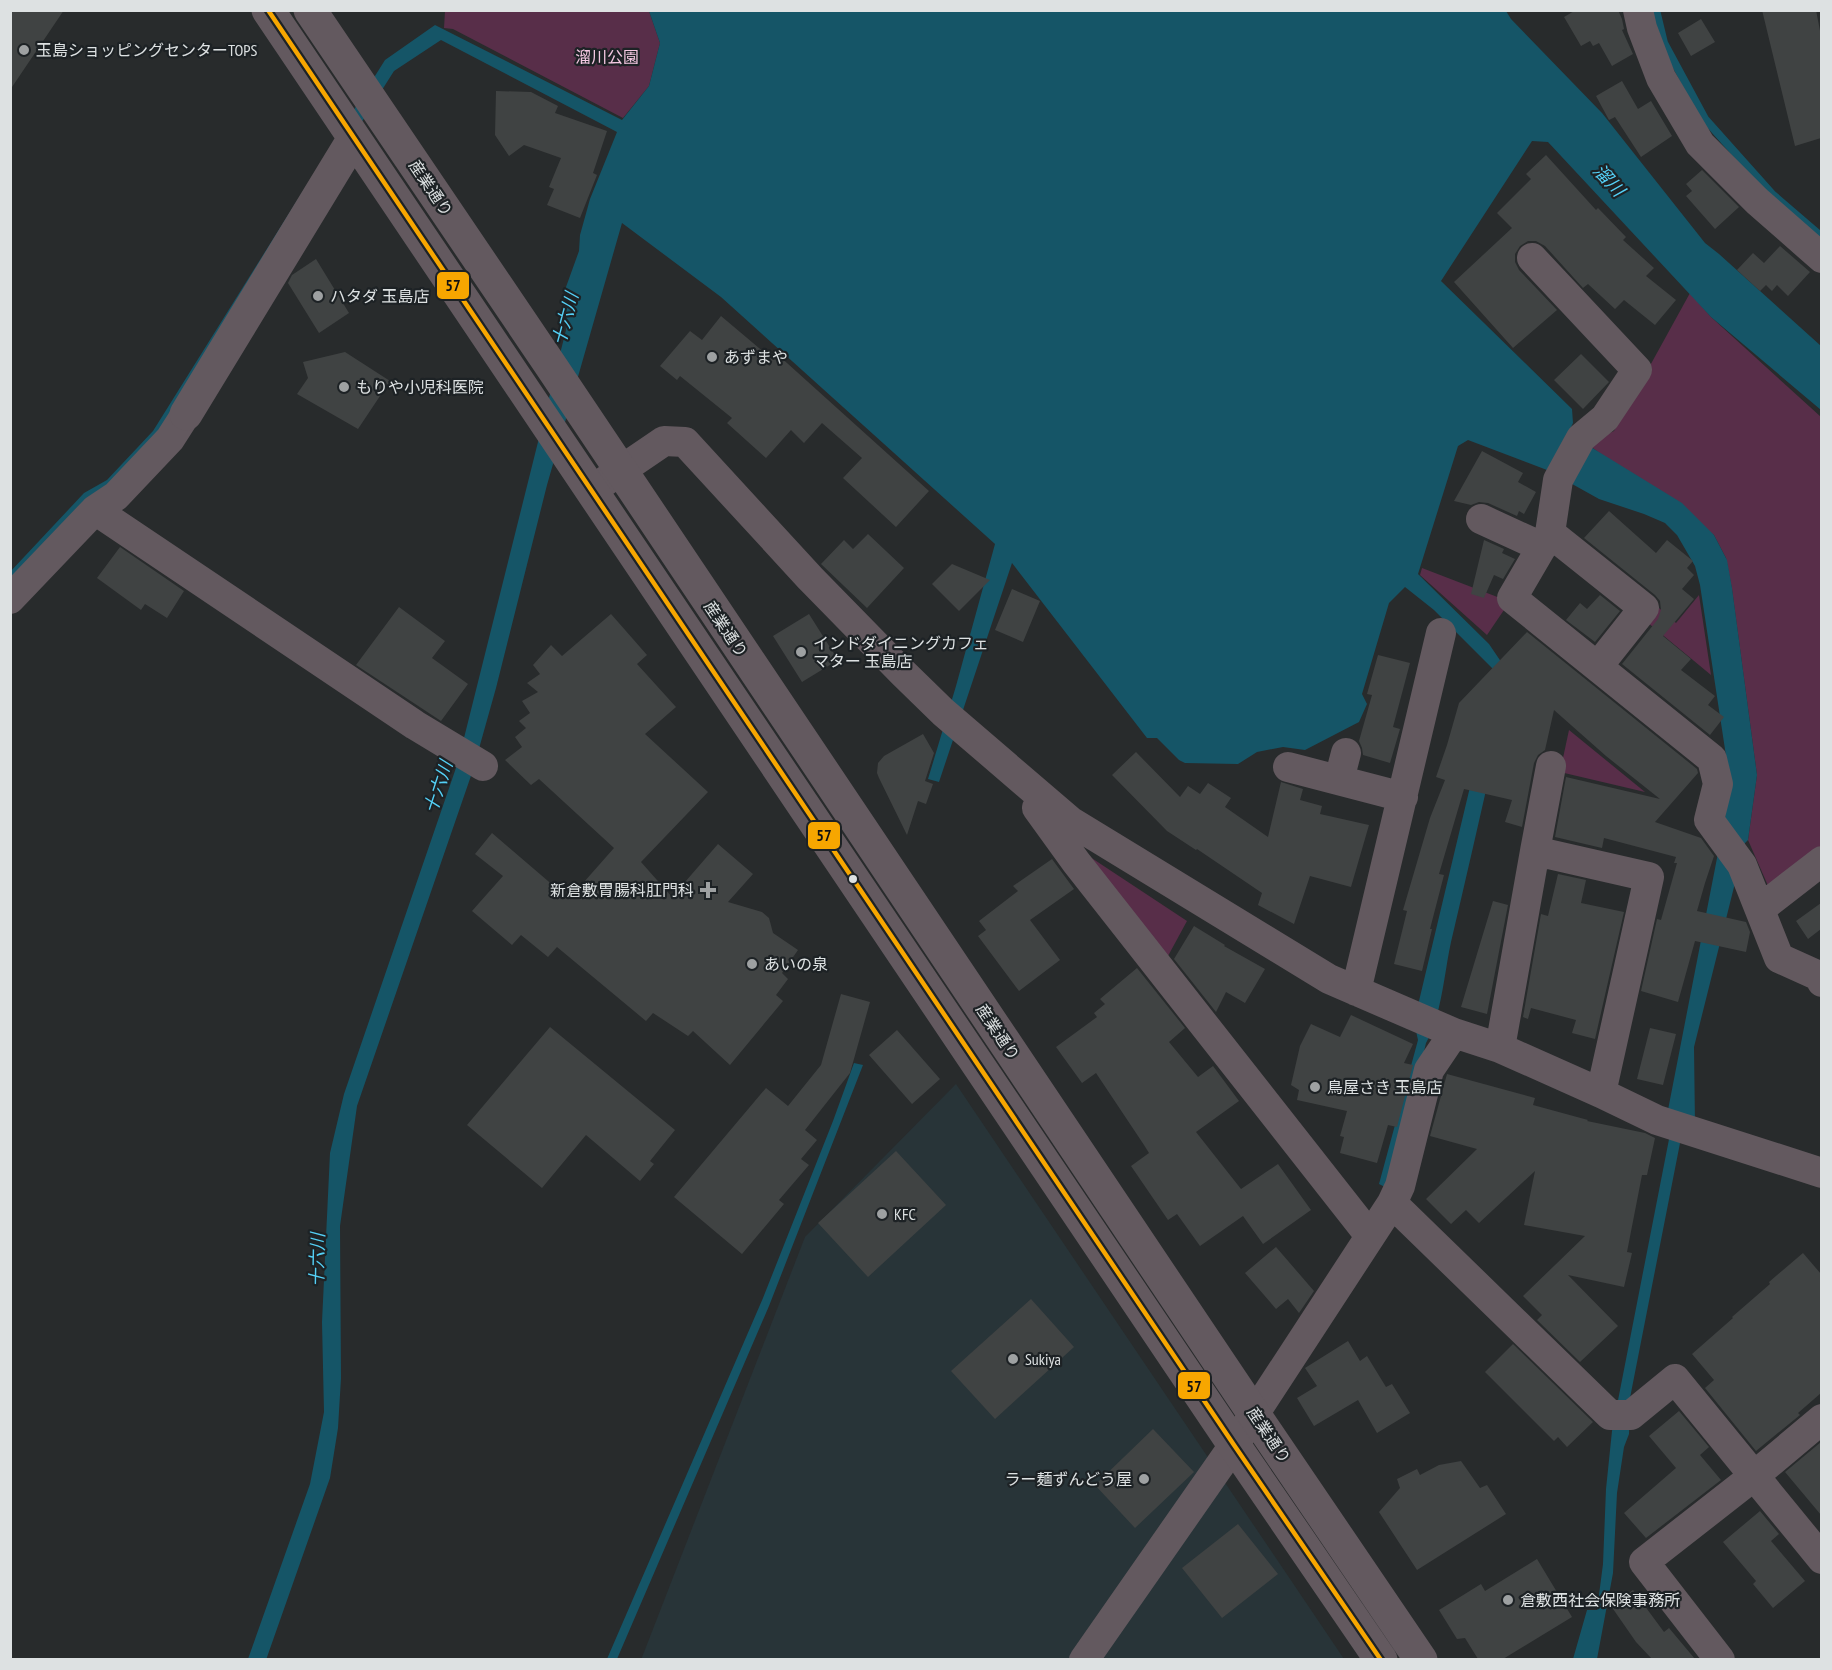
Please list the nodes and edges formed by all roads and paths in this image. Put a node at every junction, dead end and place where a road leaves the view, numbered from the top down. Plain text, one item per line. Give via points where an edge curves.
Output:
1 (268, 10) edge
2 (309, 10) edge
3 (1638, 10) edge
4 (354, 138) junction
5 (1532, 258) dead end
6 (1821, 258) edge
7 (186, 414) joint
8 (620, 471) junction
9 (592, 490) junction
10 (95, 510) junction
11 (1481, 519) dead end
12 (1546, 540) junction
13 (10, 599) edge
14 (1441, 633) dead end
15 (1598, 666) junction
16 (471, 758) dead end
17 (1551, 766) dead end
18 (1287, 767) dead end
19 (1010, 771) junction
20 (1403, 797) junction
21 (1535, 851) junction
22 (1821, 861) edge
23 (1760, 909) junction
24 (1821, 982) edge
25 (1356, 992) junction
26 (1454, 1033) junction
27 (1500, 1048) junction
28 (1601, 1093) junction
29 (1821, 1173) edge
30 (1392, 1203) junction
31 (1370, 1236) junction
32 (1254, 1414) junction
33 (1821, 1419) edge
34 (1234, 1445) junction
35 (1754, 1476) junction
36 (1821, 1560) edge
37 (1084, 1659) edge
38 (1381, 1659) edge
39 (1421, 1659) edge
40 (1720, 1659) edge

1 - 4 street
2 - 8 street, 産業通り
3 - 6 street via 1661,78 1700,144
4 - 7 street
4 - 9 street, 産業通り
5 - 12 street via 1637,370 1605,418 1581,438 1558,480
7 - 10 street via 170,439 116,496
8 - 9 street
8 - 19 street via 664,441 685,442 903,673
8 - 32 street, 産業通り
9 - 34 street, 産業通り
10 - 13 street
10 - 16 street via 406,719
11 - 12 street
12 - 15 street via 1512,598
12 - 15 street via 1644,608
14 - 20 street
15 - 23 street via 1712,759 1718,784 1709,820 1742,865
17 - 21 street
18 - 20 street via 1342,766
19 - 25 street via 1070,821
19 - 31 street via 1076,862
20 - 25 street
21 - 27 street
21 - 28 street via 1649,878
22 - 23 street
23 - 24 street via 1779,958 1819,976
25 - 26 street
26 - 27 street
26 - 30 street via 1429,1070 1400,1186
27 - 28 street
28 - 29 street via 1657,1120
30 - 31 street
30 - 35 street via 1621,1415 1675,1378
31 - 32 street
32 - 34 street
32 - 39 street, 産業通り
33 - 35 street
34 - 37 street
34 - 38 street, 産業通り
35 - 36 street
35 - 40 street via 1644,1562

